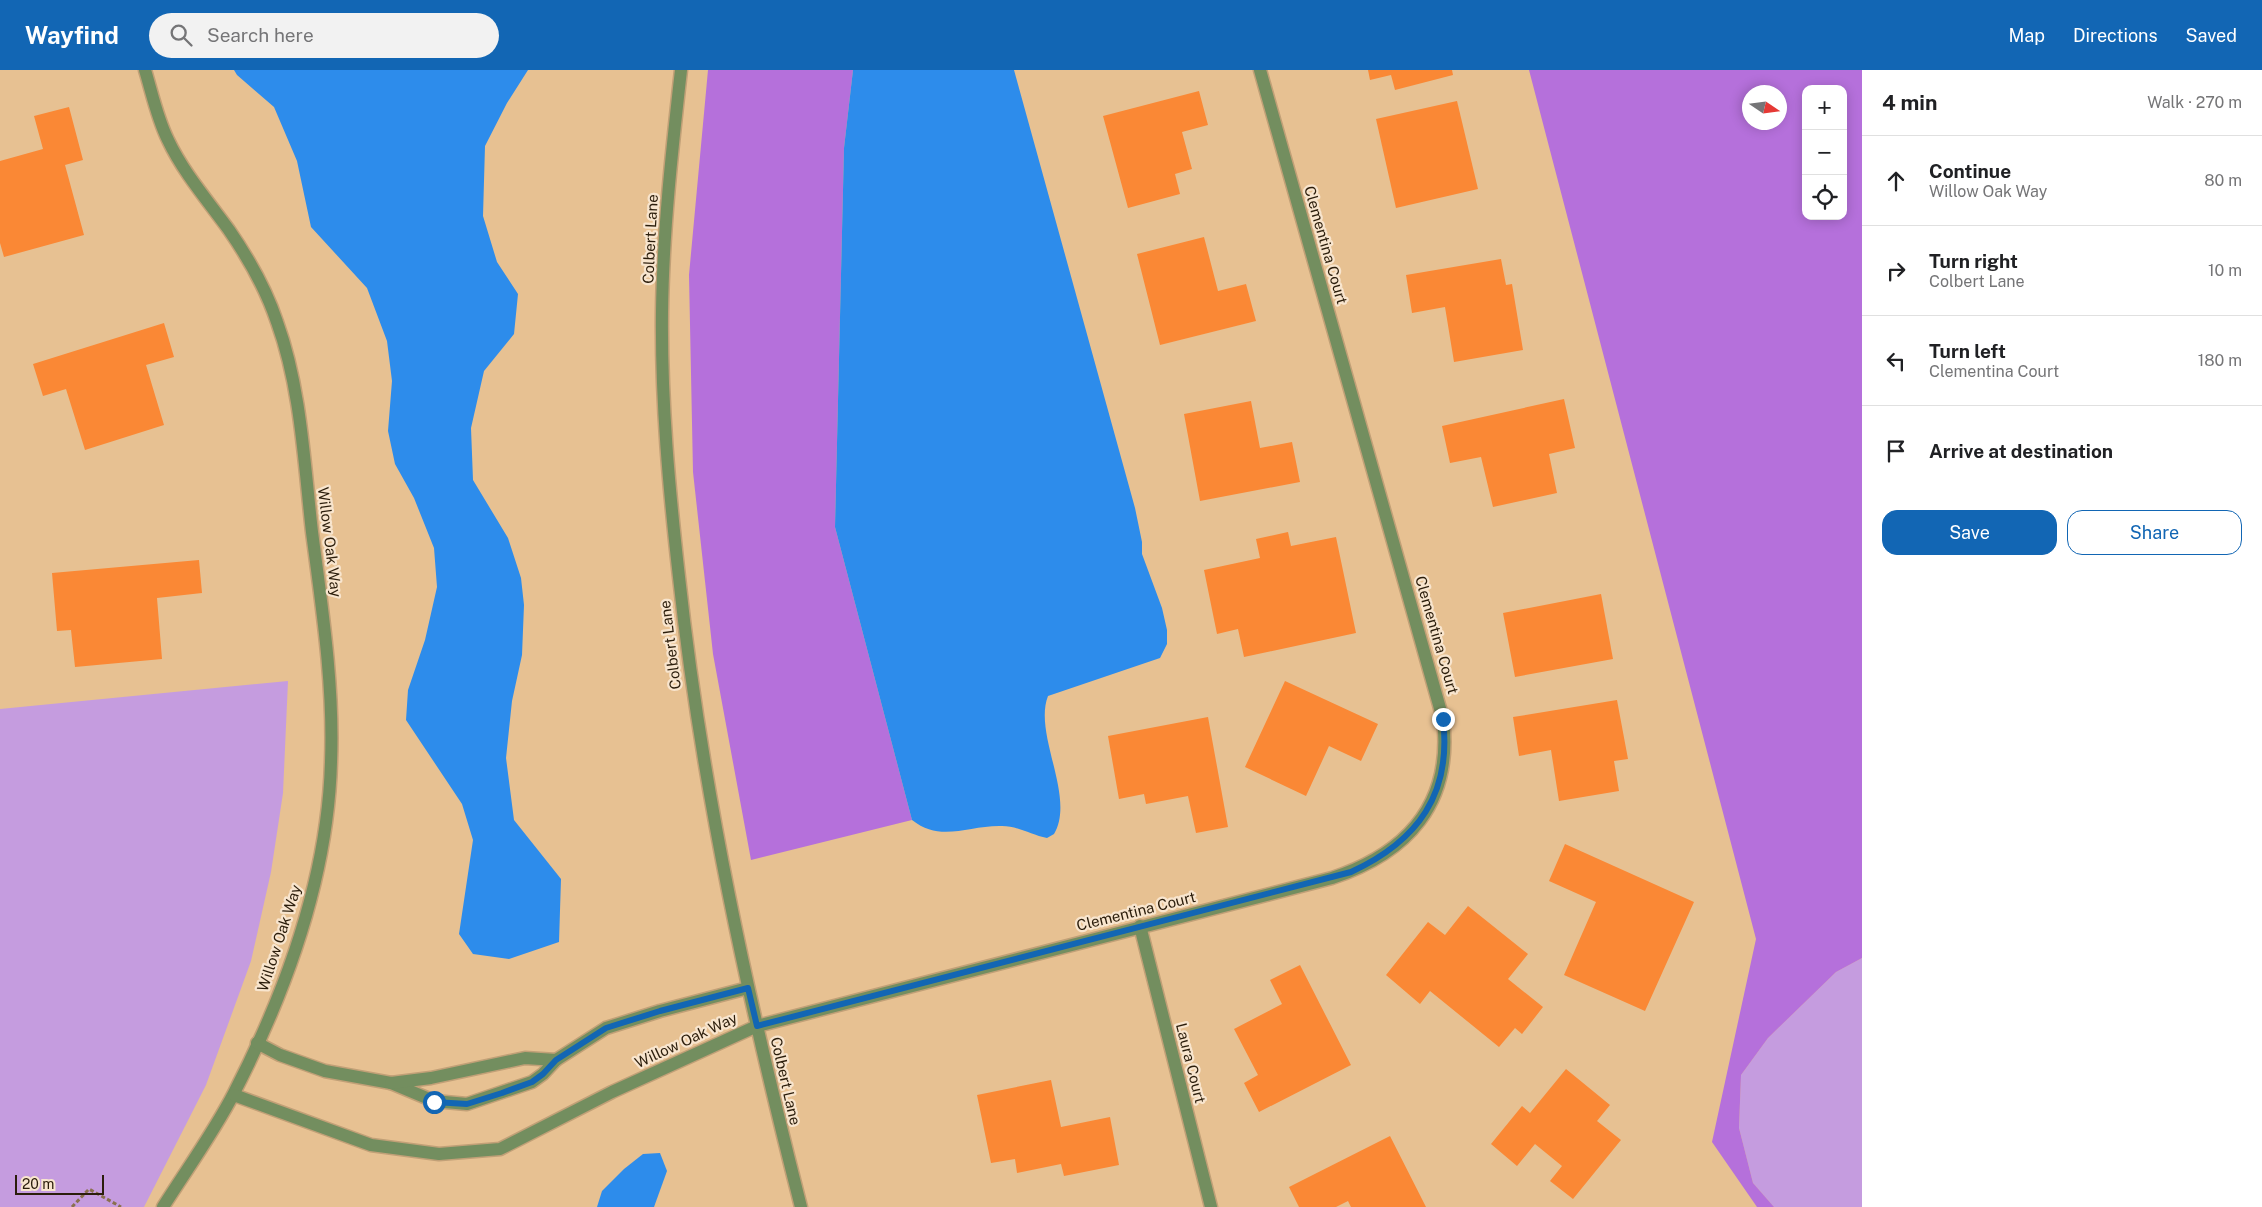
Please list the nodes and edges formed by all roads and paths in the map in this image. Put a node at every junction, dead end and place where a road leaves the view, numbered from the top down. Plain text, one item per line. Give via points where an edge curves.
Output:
1 (146, 70) edge
2 (681, 70) edge
3 (1260, 70) edge
4 (1140, 926) junction
5 (748, 988) junction
6 (757, 1026) junction
7 (257, 1043) junction
8 (556, 1060) junction
9 (391, 1083) junction
10 (234, 1095) junction
11 (72, 1207) edge
12 (121, 1207) edge
13 (164, 1207) edge
14 (800, 1207) edge
15 (1211, 1207) edge

1 - 7 street, Willow Oak Way via 167,139 250,261 278,323 290,364 297,408 328,657 331,763 327,815 304,923 286,976
2 - 5 street, Colbert Lane via 664,258 665,436 697,725
3 - 4 street, Clementina Court via 1438,697 1443,719 1445,759 1434,795 1423,815 1398,845 1370,863 1332,878
4 - 6 street, Clementina Court
4 - 15 street, Laura Court
5 - 6 street, Colbert Lane
5 - 8 street, Willow Oak Way via 606,1028
6 - 10 street, Willow Oak Way via 612,1092 500,1149 439,1154 371,1145
6 - 14 street, Colbert Lane
7 - 9 street, Willow Oak Way via 325,1071
7 - 10 street, Willow Oak Way
8 - 9 street, Willow Oak Way via 525,1058
8 - 9 street, Willow Oak Way via 532,1082 467,1104 434,1102
10 - 13 street, Willow Oak Way
11 - 12 path via 89,1189

